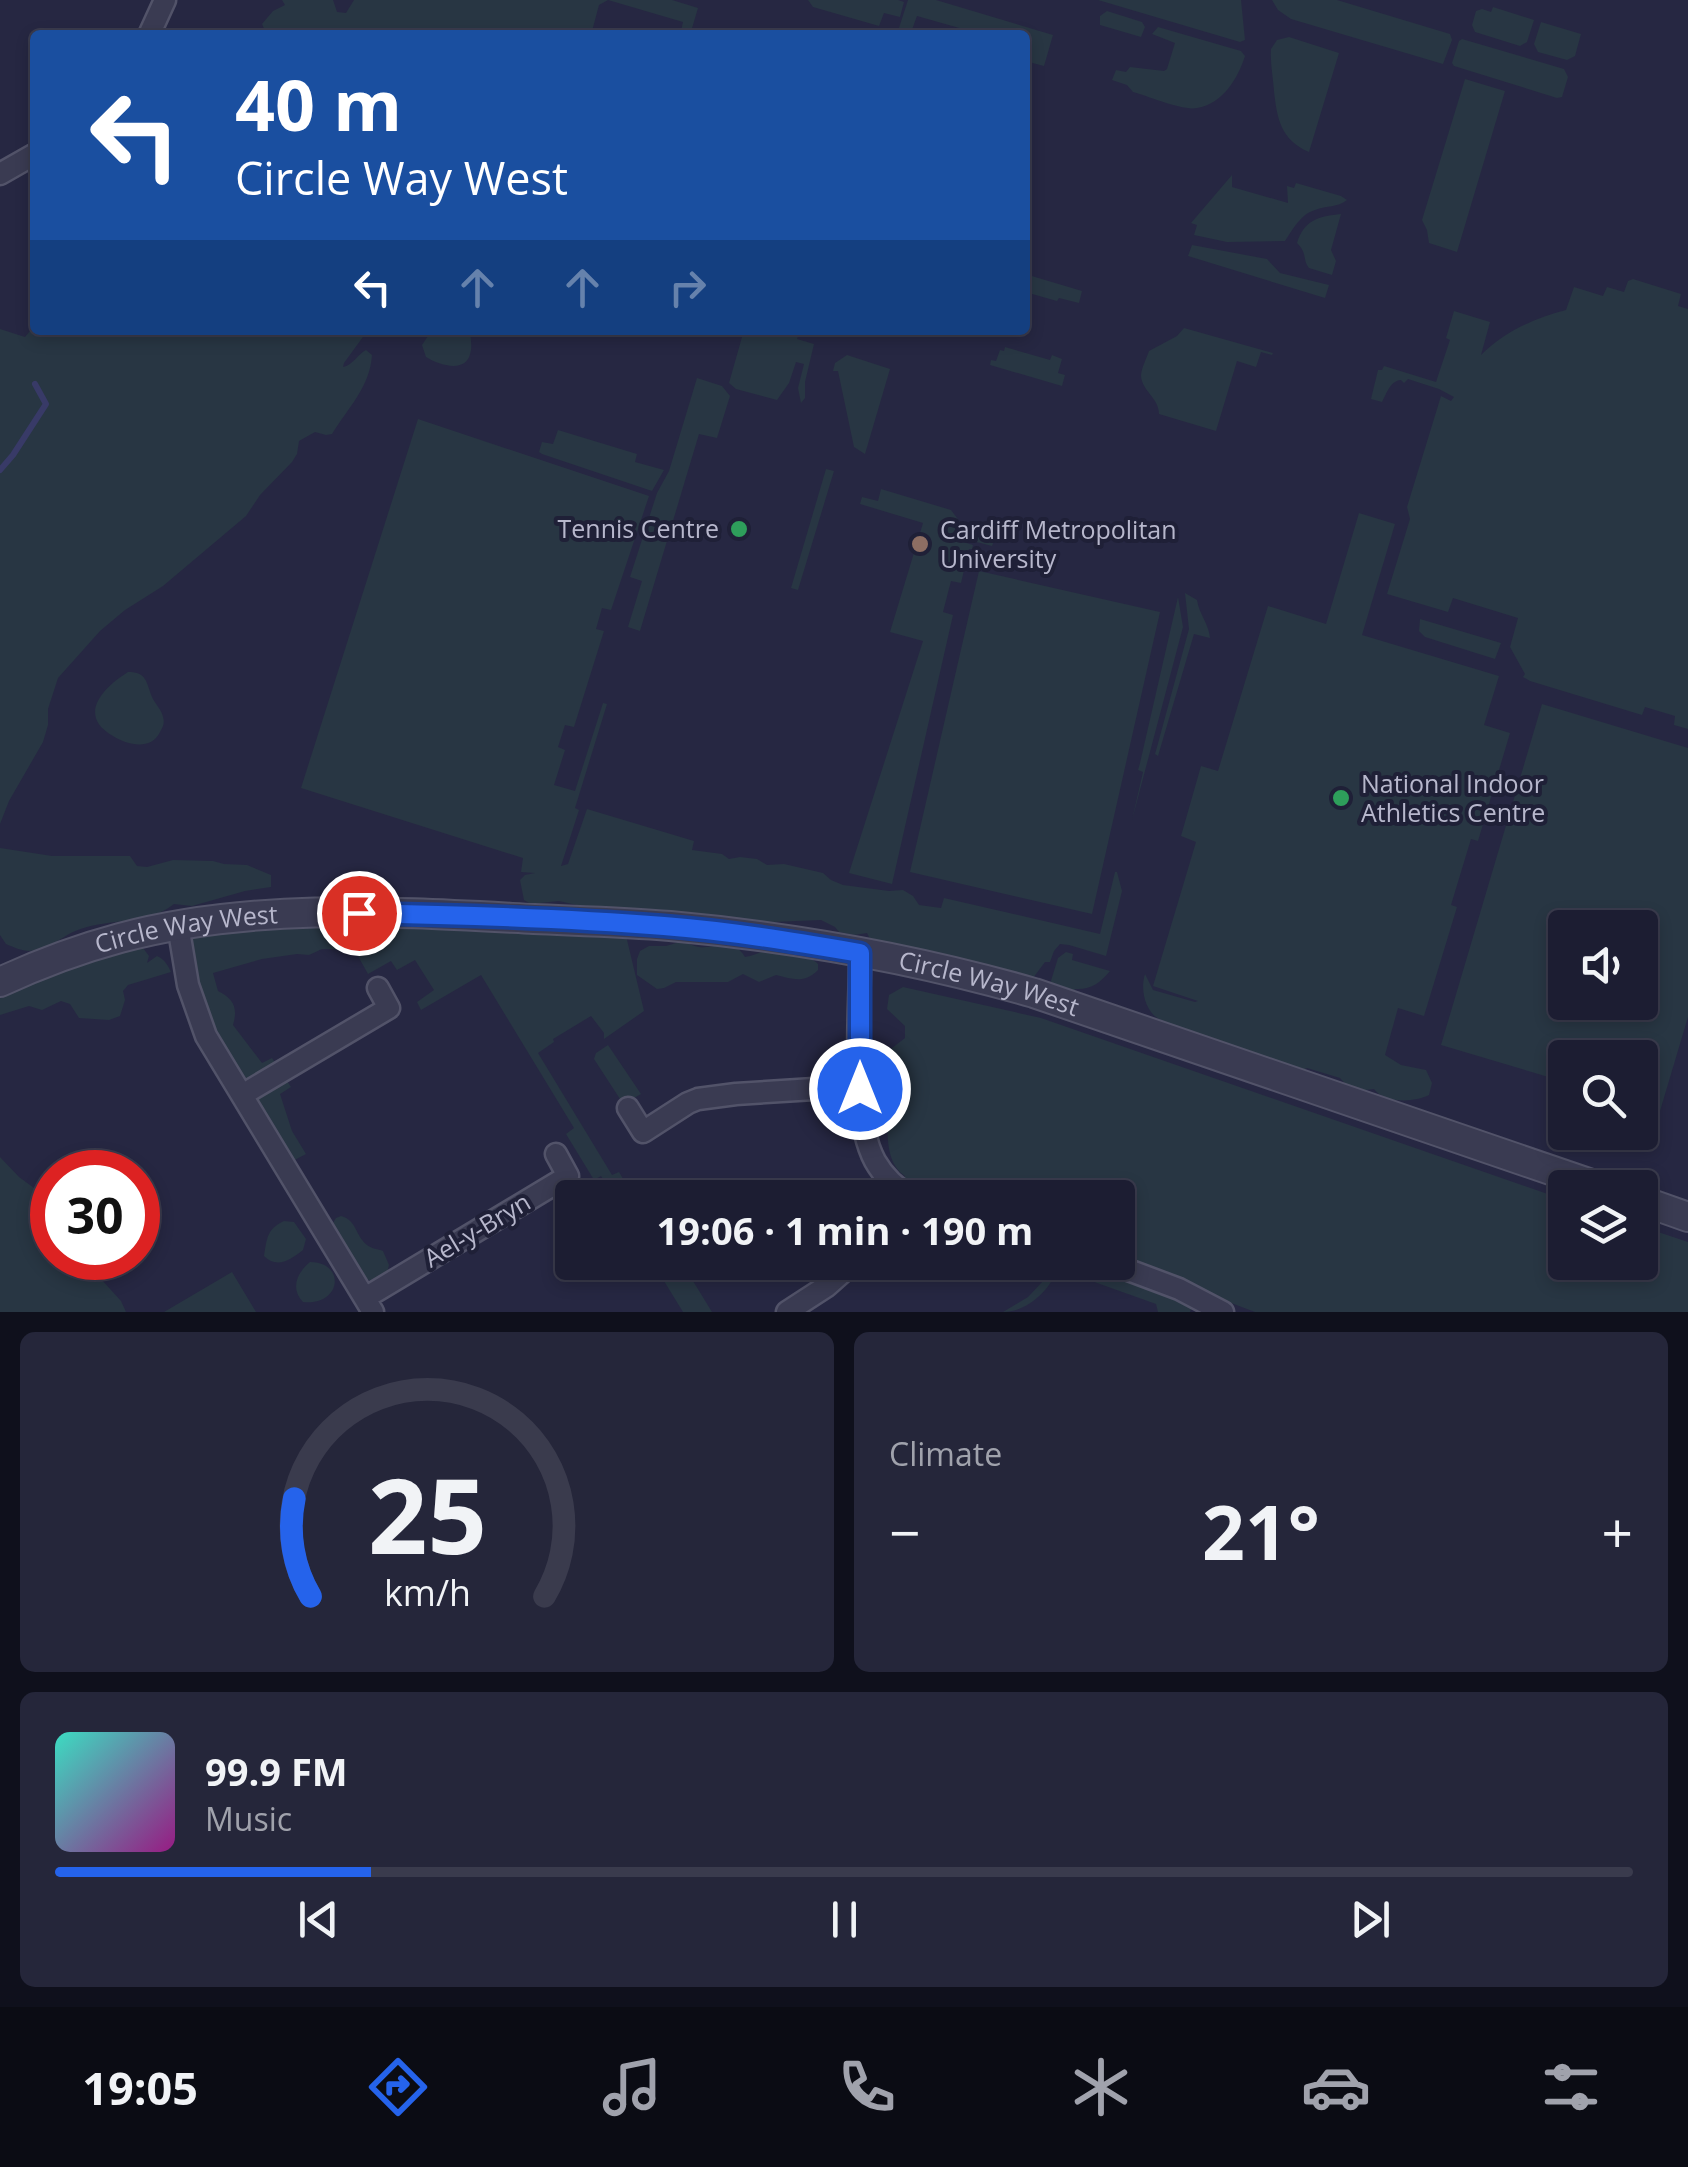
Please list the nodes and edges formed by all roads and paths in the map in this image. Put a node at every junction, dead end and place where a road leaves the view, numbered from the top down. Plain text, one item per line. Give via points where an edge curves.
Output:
1 (165, 0) edge
2 (151, 30) edge
3 (30, 157) edge
4 (0, 174) edge
5 (178, 926) junction
6 (860, 953) junction
7 (0, 982) edge
8 (378, 988) dead end
9 (860, 1089) junction
10 (242, 1095) junction
11 (628, 1108) dead end
12 (556, 1154) dead end
13 (1551, 1170) edge
14 (889, 1180) edge
15 (1658, 1206) edge
16 (1688, 1217) edge
17 (1135, 1272) edge
18 (834, 1280) edge
19 (369, 1305) edge
20 (1193, 1305) edge
21 (787, 1312) edge
22 (1223, 1312) edge

1 - 2 street
3 - 4 street
5 - 6 street, Circle Way West via 298,914 493,917 665,926
5 - 7 street, Circle Way West via 101,944
5 - 10 street, Ael-y-Bryn via 199,1021
6 - 9 street
6 - 13 street, Circle Way West via 1074,1006
8 - 10 street via 389,1008
9 - 11 street via 709,1097 642,1132
9 - 14 street via 868,1145
10 - 19 street, Ael-y-Bryn
12 - 19 street, Ael-y-Bryn via 568,1176
15 - 16 street
17 - 20 street
18 - 21 street
20 - 22 street

